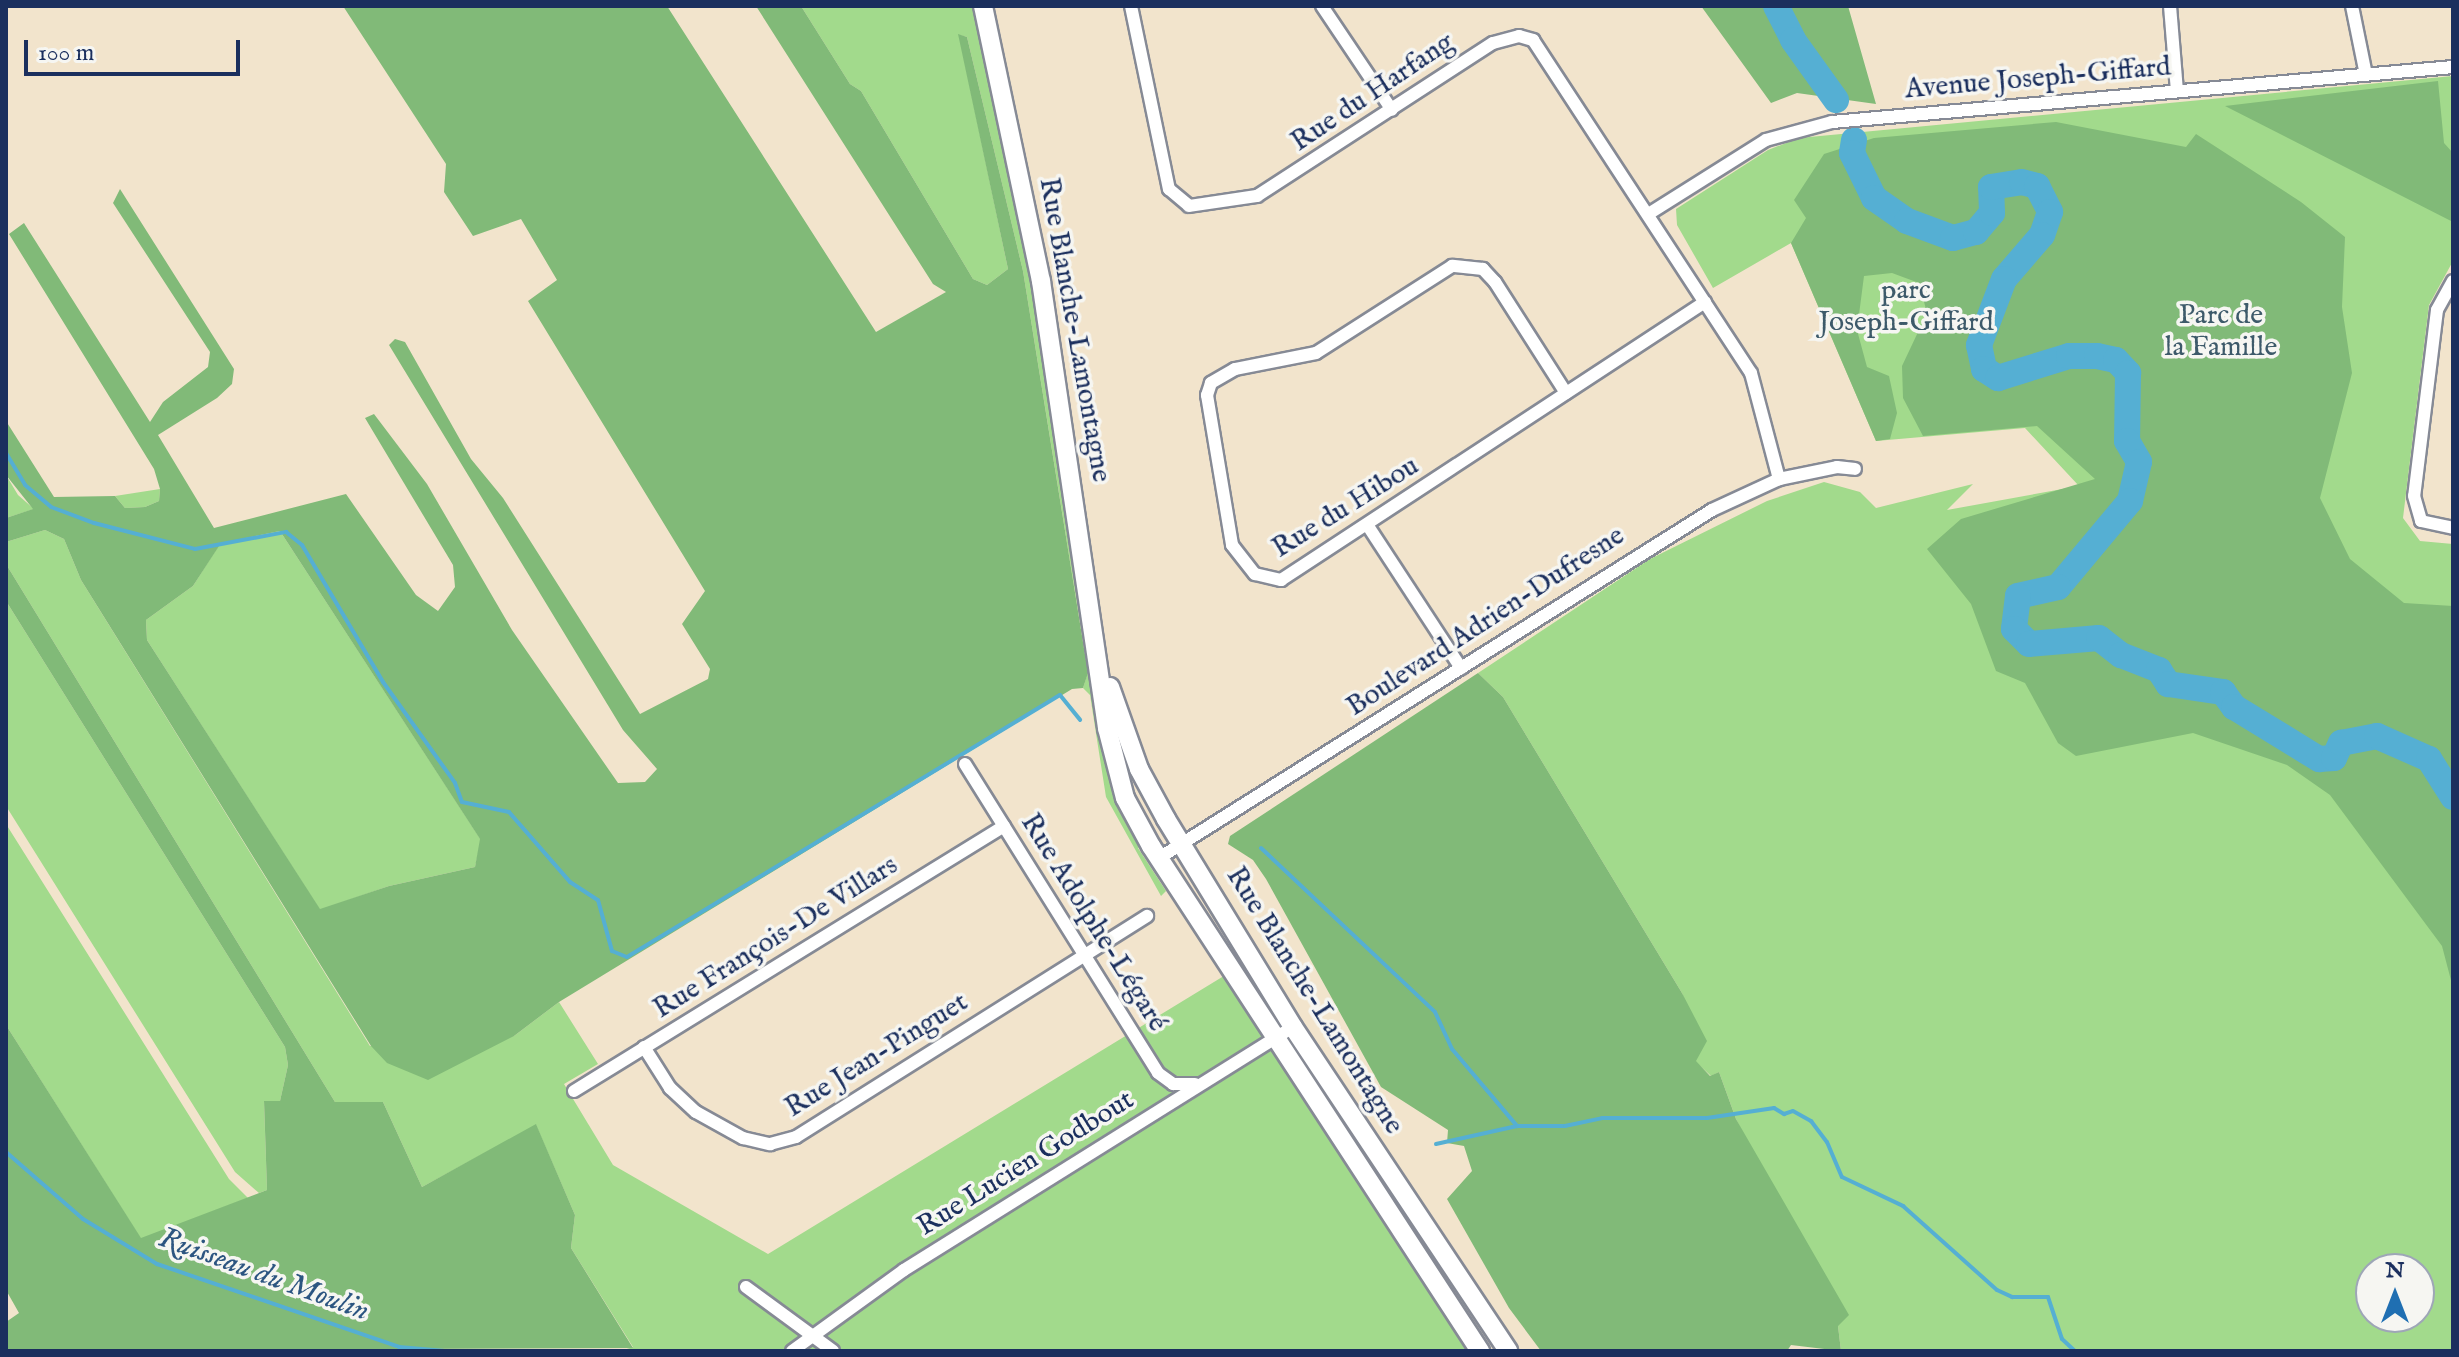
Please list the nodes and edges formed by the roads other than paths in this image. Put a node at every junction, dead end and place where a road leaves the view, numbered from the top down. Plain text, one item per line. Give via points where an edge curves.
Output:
1 (983, 6) edge
2 (1131, 6) edge
3 (1322, 6) edge
4 (2170, 6) edge
5 (2352, 6) edge
6 (2453, 67) edge
7 (2366, 75) junction
8 (2177, 91) junction
9 (1392, 110) junction
10 (1650, 213) junction
11 (2453, 281) edge
12 (1705, 302) junction
13 (1566, 393) junction
14 (1855, 469) dead end
15 (1779, 479) junction
16 (1368, 526) junction
17 (2453, 528) edge
18 (1102, 665) junction
19 (1461, 668) junction
20 (965, 764) dead end
21 (1004, 826) junction
22 (1182, 843) junction
23 (1159, 858) junction
24 (1147, 916) dead end
25 (1086, 955) junction
26 (1293, 1027) junction
27 (1275, 1038) junction
28 (644, 1047) junction
29 (1196, 1084) junction
30 (574, 1091) dead end
31 (746, 1287) dead end
32 (813, 1334) junction
33 (792, 1351) edge
34 (833, 1351) edge
35 (1480, 1351) edge
36 (1508, 1351) edge

1 - 18 street, Rue Blanche-Lamontagne via 1041,281
2 - 9 street, Rue du Harfang via 1169,189 1189,206 1257,196
3 - 9 street
4 - 8 street
5 - 7 street
6 - 7 street, Avenue Joseph-Giffard
7 - 8 street, Avenue Joseph-Giffard
8 - 10 street, Avenue Joseph-Giffard via 1809,127 1766,140
9 - 10 street, Rue du Harfang via 1493,43 1519,36 1533,40
10 - 12 street, Rue du Harfang
11 - 17 street via 2437,310 2414,496 2421,521
12 - 13 street, Rue du Hibou
12 - 15 street, Rue du Harfang via 1751,373
13 - 16 street, Rue du Hibou
13 - 16 street, Rue du Hibou via 1495,282 1468,263 1436,276 1316,353 1235,369 1211,383 1207,395 1226,524 1232,545 1255,574 1281,580
14 - 15 street, Boulevard Adrien-Dufresne via 1837,467
15 - 19 street, Boulevard Adrien-Dufresne via 1644,549
16 - 19 street
18 - 22 street, Rue Blanche-Lamontagne via 1139,769
18 - 23 street, Rue Blanche-Lamontagne via 1107,728 1125,798
19 - 22 street, Boulevard Adrien-Dufresne
20 - 21 street, Rue Adolphe-Légaré
21 - 25 street, Rue Adolphe-Légaré
21 - 28 street, Rue François-De Villars
22 - 23 street, Boulevard Adrien-Dufresne
22 - 26 street, Rue Blanche-Lamontagne
23 - 27 street, Rue Blanche-Lamontagne
24 - 25 street, Rue Jean-Pinguet
25 - 28 street, Rue Jean-Pinguet via 796,1137 770,1144 743,1138 696,1112 670,1088
25 - 29 street, Rue Adolphe-Légaré via 1158,1073 1173,1084
26 - 27 street, Rue Lucien Godbout
26 - 36 street, Rue Blanche-Lamontagne
27 - 29 street, Rue Lucien Godbout
27 - 35 street, Rue Blanche-Lamontagne
28 - 30 street, Rue François-De Villars
29 - 32 street, Rue Lucien Godbout via 917,1261
31 - 32 street
32 - 33 street, Rue Lucien Godbout
32 - 34 street

